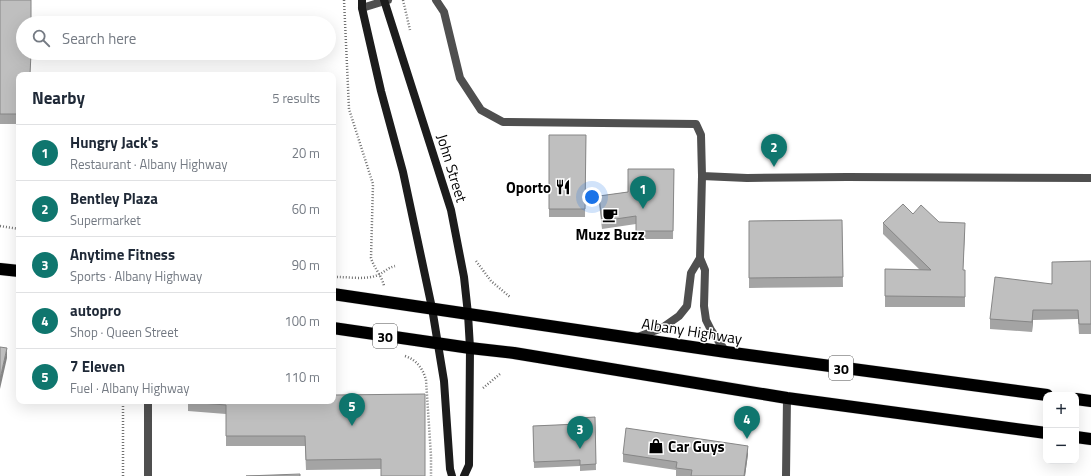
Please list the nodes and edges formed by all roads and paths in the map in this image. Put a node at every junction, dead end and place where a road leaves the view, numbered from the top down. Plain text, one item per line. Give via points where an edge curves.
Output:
1 (344, 0) edge
2 (385, 0) edge
3 (436, 0) edge
4 (362, 4) edge
5 (702, 176) junction
6 (1091, 178) edge
7 (0, 226) edge
8 (16, 229) edge
9 (700, 258) junction
10 (395, 266) dead end
11 (0, 269) edge
12 (16, 271) edge
13 (379, 274) junction
14 (336, 277) edge
15 (336, 294) edge
16 (432, 308) junction
17 (468, 314) junction
18 (336, 328) edge
19 (634, 338) junction
20 (438, 343) junction
21 (470, 348) junction
22 (726, 352) junction
23 (402, 355) dead end
24 (1043, 394) edge
25 (787, 398) junction
26 (1079, 399) edge
27 (1091, 401) edge
28 (123, 404) edge
29 (148, 404) edge
30 (1043, 433) edge
31 (1079, 437) edge
32 (1091, 439) edge
33 (123, 476) edge
34 (148, 476) edge
35 (431, 476) edge
36 (452, 476) edge
37 (464, 476) edge
38 (786, 476) edge

1 - 13 path via 349,109 373,184 370,258
2 - 4 street
2 - 17 main road, John Street via 451,210 464,277
3 - 5 street via 444,12 460,78 481,110 503,122 696,124 701,135
4 - 16 main road via 381,91 403,172
5 - 6 street
5 - 9 street
7 - 8 path
9 - 19 street via 691,273 687,306 679,316 662,328
9 - 22 street via 705,270 706,320
10 - 13 path via 388,267
11 - 12 highway
13 - 14 path via 367,278
15 - 16 highway, Albany Highway / 30
16 - 17 highway, Albany Highway / 30
16 - 20 main road
17 - 19 highway, Albany Highway / 30
17 - 21 main road, John Street
18 - 20 highway, 30
19 - 22 highway, Albany Highway / 30
20 - 21 highway, 30
20 - 36 main road
21 - 25 highway, 30
21 - 37 main road, John Street via 469,465
22 - 24 highway, Albany Highway / 30
23 - 35 path via 417,363 426,380
25 - 30 highway, 30
25 - 38 street
26 - 27 highway
28 - 33 path
29 - 34 street
31 - 32 highway

